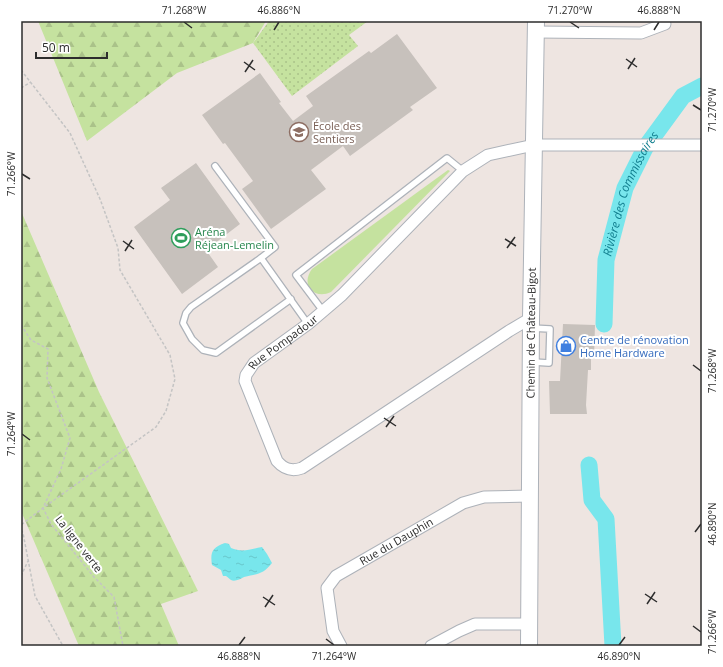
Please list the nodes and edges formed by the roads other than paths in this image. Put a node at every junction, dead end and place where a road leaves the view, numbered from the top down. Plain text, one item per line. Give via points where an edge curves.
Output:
1 (665, 24) dead end
2 (536, 27) edge
3 (534, 145) junction
4 (702, 145) edge
5 (215, 166) dead end
6 (463, 172) junction
7 (261, 258) junction
8 (291, 299) junction
9 (323, 311) junction
10 (531, 323) junction
11 (308, 324) junction
12 (530, 496) junction
13 (530, 624) junction
14 (341, 646) edge
15 (431, 646) edge
16 (529, 646) edge

1 - 2 street via 641,33
2 - 3 street, Chemin de Château-Bigot
3 - 4 street, Rue Pompadour
3 - 6 street, Rue Pompadour via 488,155
3 - 10 street, Chemin de Château-Bigot
5 - 7 lane via 275,247
6 - 9 street, Rue Pompadour via 342,295
6 - 9 lane via 446,158 296,275
7 - 8 lane
7 - 8 lane via 191,307 183,323 192,339 203,350 216,353
8 - 11 lane
9 - 11 street, Rue Pompadour
10 - 11 street, Rue Pompadour via 509,331 302,468 295,470 282,467 277,461 245,381 254,363
10 - 12 street, Chemin de Château-Bigot
12 - 13 street, Chemin de Château-Bigot
12 - 14 street, Rue du Dauphin via 484,497 463,503 336,576 327,588 333,631
13 - 15 street via 475,624
13 - 16 street, Chemin de Château-Bigot

